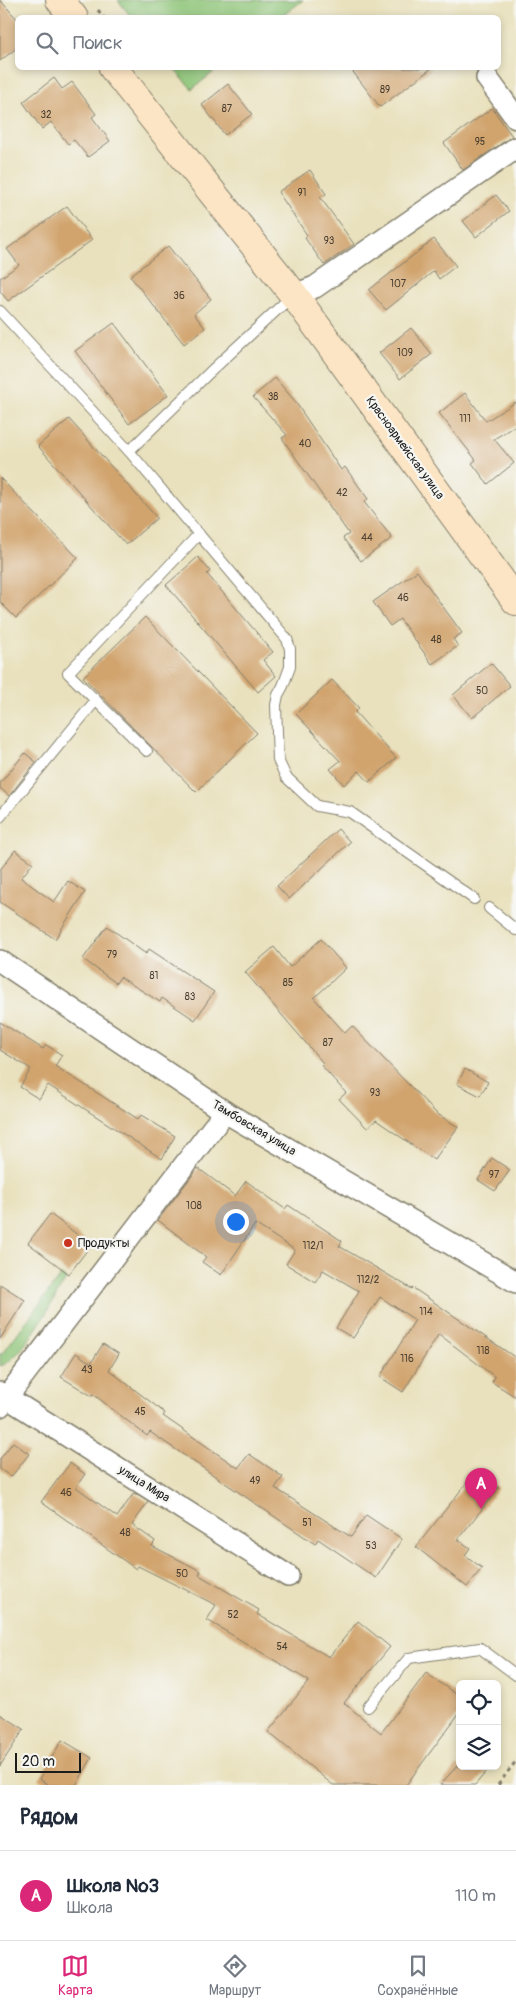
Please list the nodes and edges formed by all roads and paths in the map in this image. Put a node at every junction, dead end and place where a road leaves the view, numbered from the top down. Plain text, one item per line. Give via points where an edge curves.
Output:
1 (60, 0) edge
2 (72, 15) edge
3 (115, 70) edge
4 (487, 78) dead end
5 (516, 118) edge
6 (516, 148) edge
7 (294, 295) junction
8 (0, 311) edge
9 (129, 451) junction
10 (199, 534) junction
11 (516, 601) edge
12 (96, 700) junction
13 (147, 751) dead end
14 (0, 817) edge
15 (474, 899) dead end
16 (489, 908) dead end
17 (516, 930) edge
18 (0, 962) edge
19 (225, 1112) junction
20 (516, 1282) edge
21 (2, 1399) edge
22 (288, 1576) dead end
23 (516, 1675) edge
24 (368, 1707) dead end
25 (516, 1762) edge
26 (498, 1785) edge

1 - 2 street
3 - 7 street, Красноармейская улица
4 - 5 street
6 - 7 street via 315,287
7 - 9 lane
7 - 11 street, Красноармейская улица
8 - 9 lane
9 - 10 lane
10 - 12 lane via 68,673
10 - 15 lane via 289,644 292,658 276,705 278,760 286,777 316,806 350,812
12 - 13 lane
12 - 14 lane
16 - 17 lane
18 - 19 street, Тамбовская улица
19 - 20 street, Тамбовская улица
19 - 21 street
21 - 22 street, улица Мира
23 - 24 lane via 480,1648 409,1658
25 - 26 path

